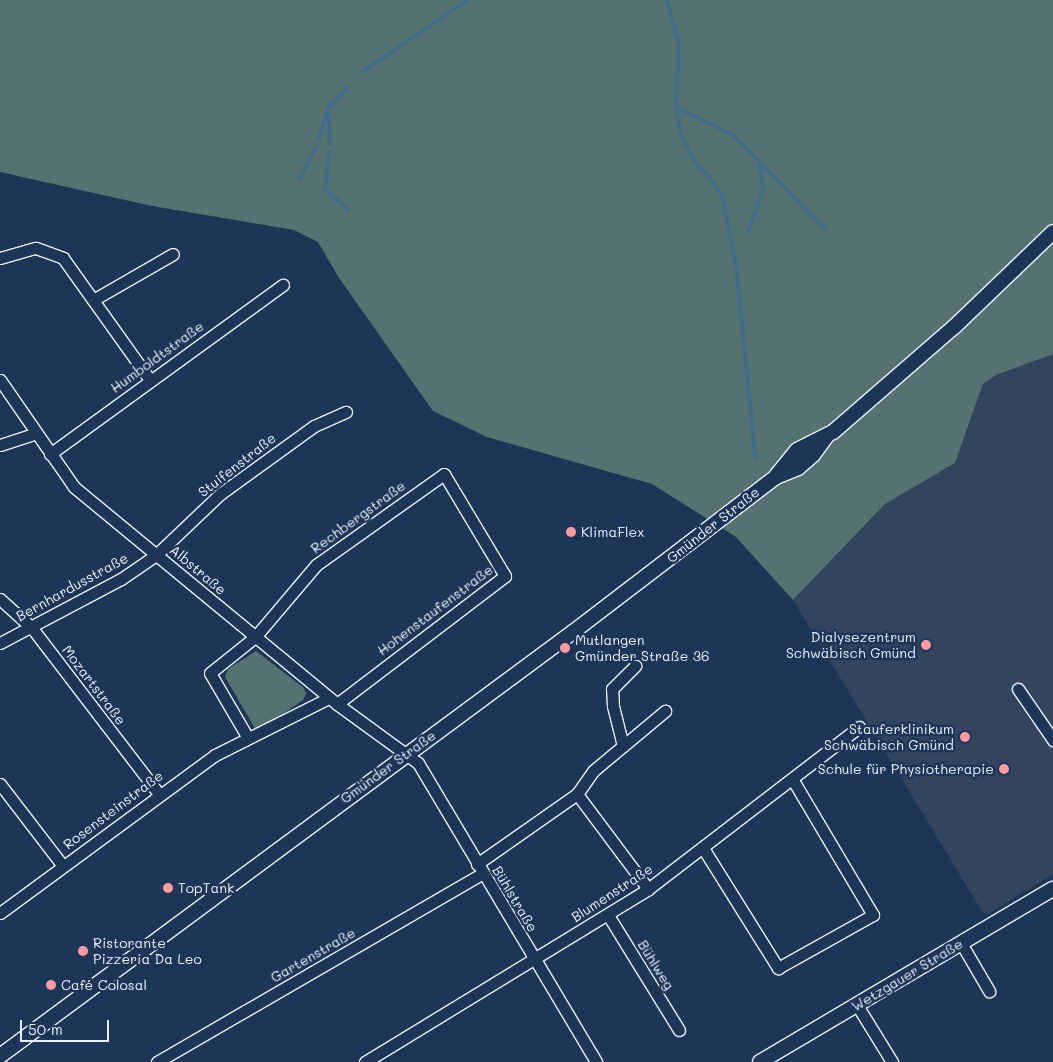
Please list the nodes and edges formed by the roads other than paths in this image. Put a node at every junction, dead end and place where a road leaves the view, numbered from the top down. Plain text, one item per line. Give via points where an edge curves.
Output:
1 (1053, 232) edge
2 (173, 254) dead end
3 (0, 258) edge
4 (283, 285) dead end
5 (93, 300) junction
6 (0, 380) edge
7 (150, 380) junction
8 (346, 412) dead end
9 (36, 433) junction
10 (0, 445) edge
11 (50, 454) junction
12 (444, 474) joint
13 (156, 555) junction
14 (0, 599) edge
15 (32, 628) junction
16 (255, 636) junction
17 (0, 643) edge
18 (635, 666) dead end
19 (1018, 689) dead end
20 (333, 701) junction
21 (665, 711) dead end
22 (859, 728) dead end
23 (248, 738) junction
24 (1053, 740) edge
25 (623, 746) junction
26 (406, 754) junction
27 (793, 780) junction
28 (0, 784) edge
29 (159, 794) junction
30 (577, 794) junction
31 (703, 848) junction
32 (63, 866) junction
33 (480, 868) junction
34 (648, 889) junction
35 (1053, 889) edge
36 (0, 913) edge
37 (608, 915) junction
38 (961, 943) junction
39 (535, 960) junction
40 (989, 991) dead end
41 (857, 1005) junction
42 (679, 1030) dead end
43 (0, 1056) edge
44 (164, 1060) edge
45 (365, 1062) edge
46 (596, 1062) edge
47 (760, 1062) edge
48 (892, 1062) edge

1 - 26 street, Gmünder Straße via 954,327 827,436 806,461 776,477
2 - 5 street
3 - 5 street via 36,248 50,251 63,258
4 - 7 street, Humboldtstraße
5 - 7 street
6 - 9 street, Albstraße
7 - 11 street, Humboldtstraße
8 - 13 street, Stuifenstraße via 314,426 220,494
9 - 10 street
9 - 11 street, Albstraße
11 - 13 street, Albstraße via 74,487
12 - 16 street, Rechbergstraße via 316,565
12 - 20 street, Hohenstaufenstraße via 505,576
13 - 15 street, Bernhardusstraße via 121,579
13 - 16 street, Albstraße
14 - 15 street, Mozartstraße
15 - 17 street, Bernhardusstraße
15 - 29 street, Mozartstraße
16 - 20 street, Albstraße
16 - 23 street via 210,673
18 - 25 street via 617,682 611,697
19 - 24 street
20 - 23 street, Rosensteinstraße
20 - 26 street, Albstraße
21 - 25 street
22 - 27 street, Blumenstraße
23 - 29 street, Rosensteinstraße via 215,755
25 - 30 street via 593,771
26 - 33 street, Bühlstraße via 418,763
26 - 43 street, Gmünder Straße
27 - 31 street, Blumenstraße
27 - 31 street via 873,915 778,968
28 - 32 street
29 - 32 street, Rosensteinstraße
30 - 33 street, Gartenstraße
30 - 34 street
31 - 34 street, Blumenstraße
32 - 36 street, Rosensteinstraße
33 - 39 street, Bühlstraße
33 - 44 street, Gartenstraße
34 - 37 street, Blumenstraße
35 - 38 street, Wetzgauer Straße
37 - 39 street, Blumenstraße
37 - 42 street, Bühlweg
38 - 40 street
38 - 41 street, Wetzgauer Straße
39 - 45 street, Blumenstraße
39 - 46 street, Bühlstraße
41 - 47 street, Wetzgauer Straße
41 - 48 street

